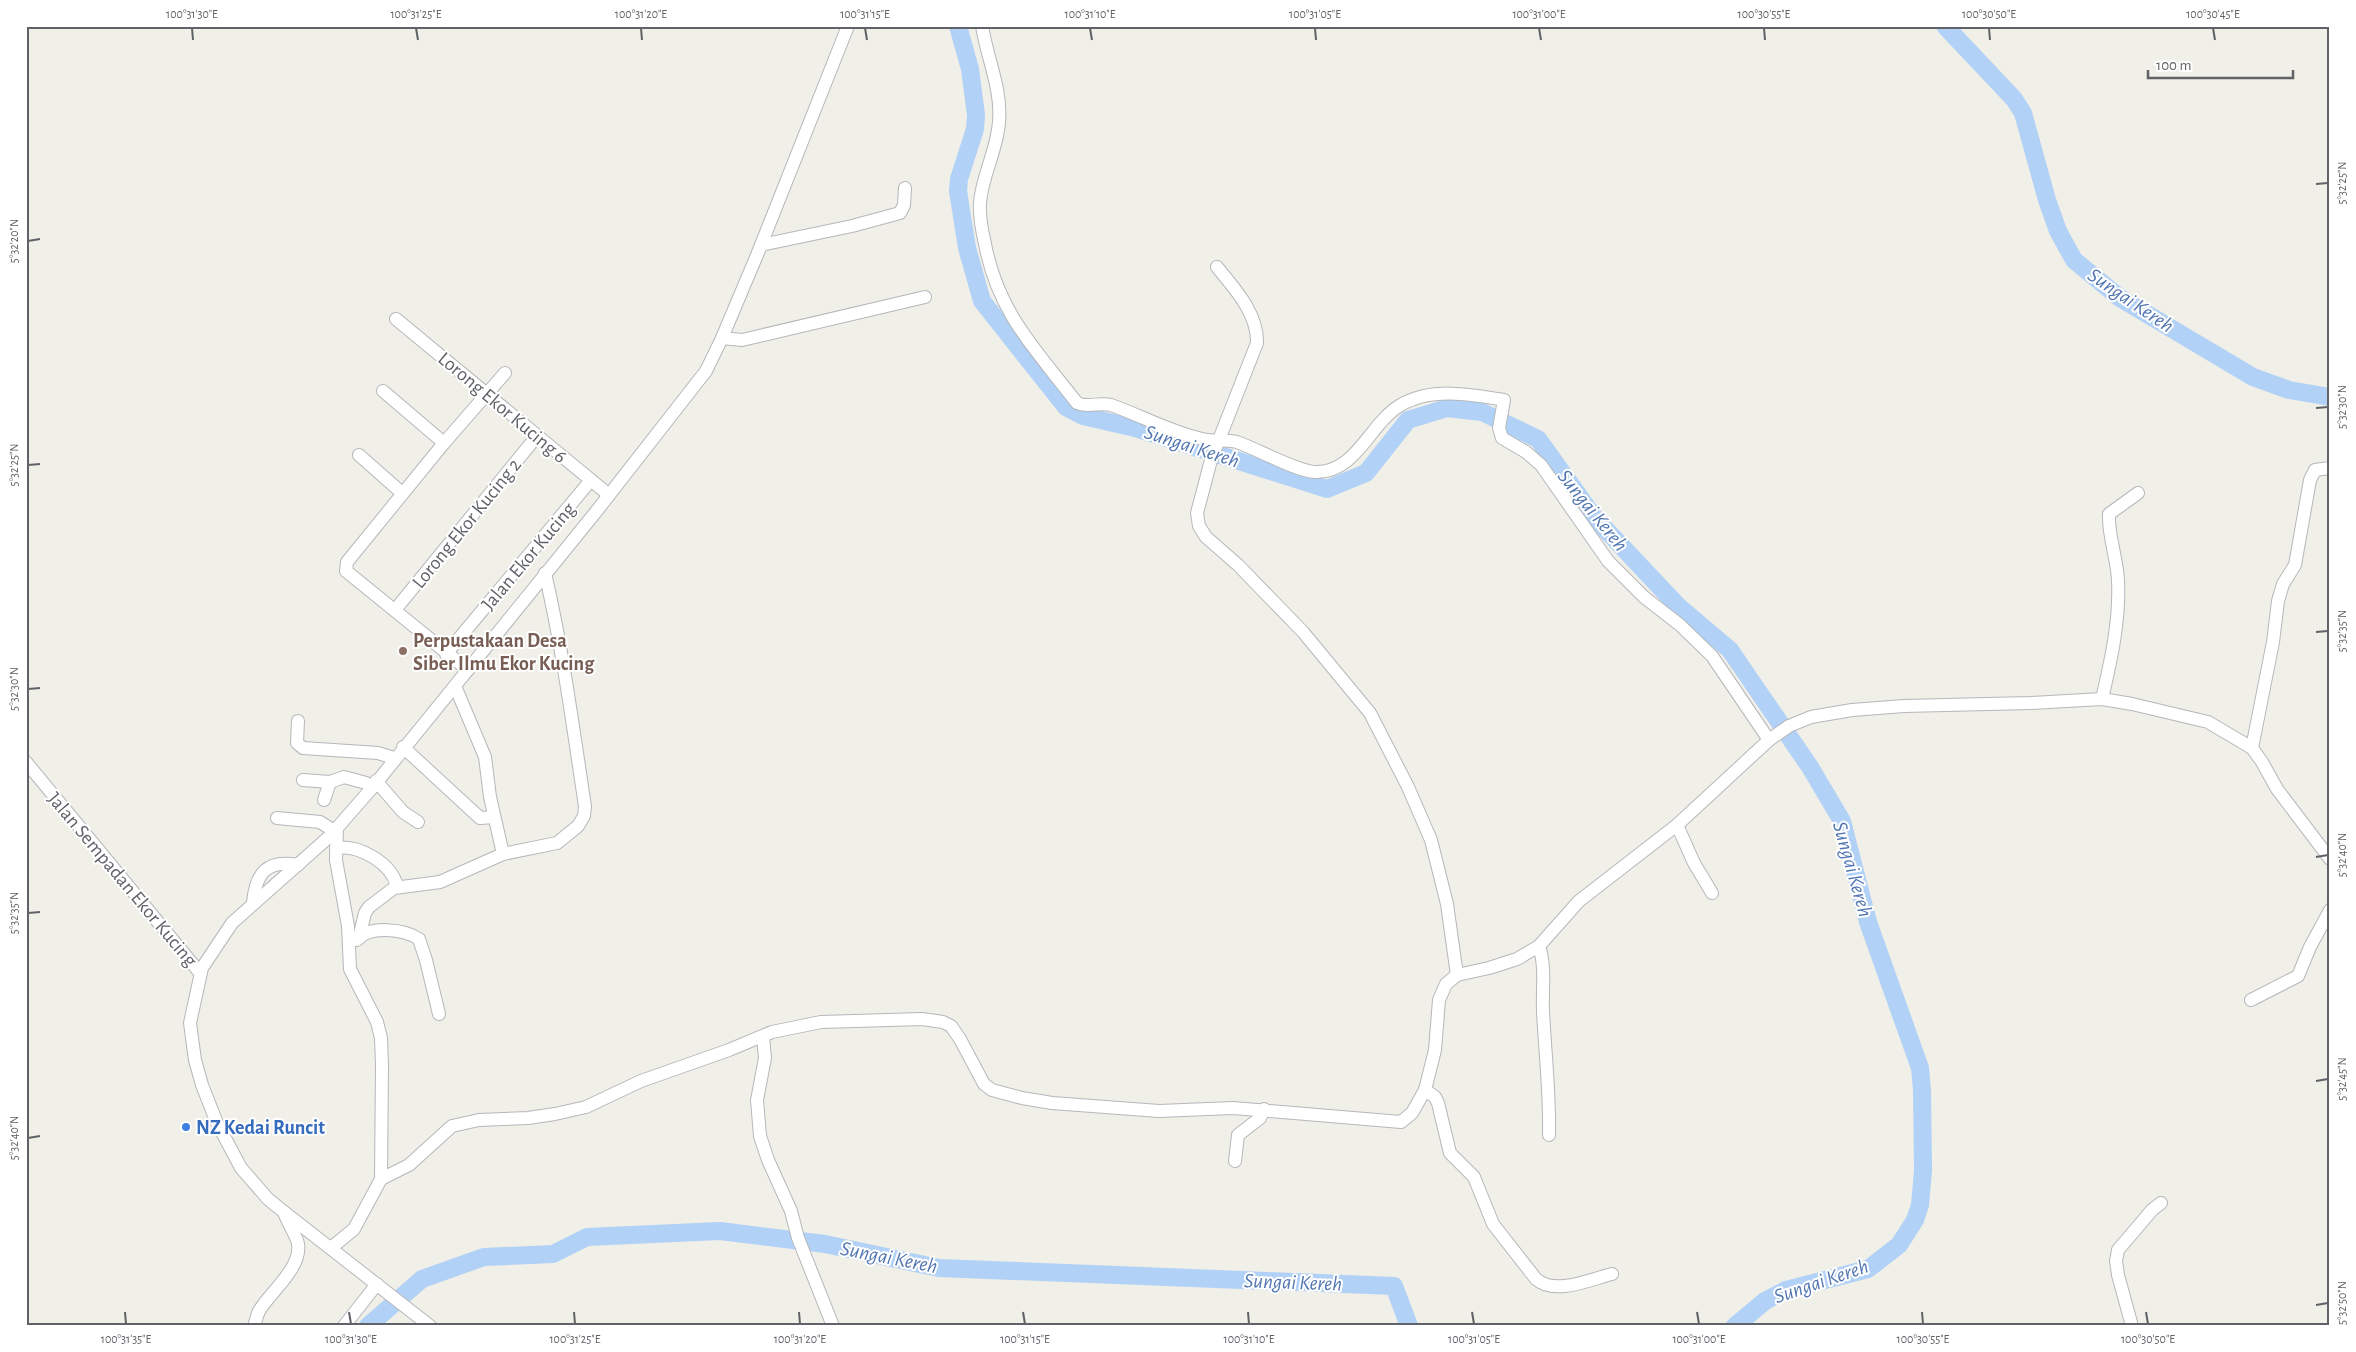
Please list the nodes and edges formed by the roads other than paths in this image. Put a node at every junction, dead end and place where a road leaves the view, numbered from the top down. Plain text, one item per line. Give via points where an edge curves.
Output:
1 (848, 26) edge
2 (982, 26) edge
3 (905, 188) dead end
4 (761, 245) junction
5 (1217, 267) dead end
6 (925, 297) dead end
7 (396, 319) dead end
8 (722, 338) junction
9 (505, 373) dead end
10 (383, 392) dead end
11 (487, 393) junction
12 (537, 436) junction
13 (444, 443) junction
14 (1215, 449) junction
15 (359, 455) dead end
16 (2330, 468) edge
17 (591, 480) junction
18 (402, 493) junction
19 (2138, 493) dead end
20 (610, 495) junction
21 (545, 573) junction
22 (395, 610) junction
23 (446, 654) junction
24 (468, 670) junction
25 (455, 686) junction
26 (2102, 699) junction
27 (298, 721) dead end
28 (1773, 737) junction
29 (403, 747) junction
30 (2252, 748) junction
31 (394, 758) junction
32 (26, 762) edge
33 (302, 780) dead end
34 (330, 782) junction
35 (374, 784) junction
36 (324, 800) dead end
37 (494, 817) junction
38 (276, 818) dead end
39 (418, 822) dead end
40 (1677, 825) junction
41 (336, 830) junction
42 (336, 848) junction
43 (503, 854) junction
44 (2330, 858) edge
45 (397, 886) junction
46 (1712, 893) dead end
47 (2330, 910) edge
48 (359, 938) junction
49 (1539, 946) junction
50 (350, 954) junction
51 (200, 973) junction
52 (1457, 975) junction
53 (2250, 1000) dead end
54 (439, 1014) dead end
55 (763, 1036) junction
56 (1425, 1090) junction
57 (1264, 1109) junction
58 (1549, 1135) dead end
59 (1235, 1161) dead end
60 (380, 1179) junction
61 (2161, 1203) dead end
62 (284, 1212) junction
63 (331, 1248) junction
64 (1612, 1274) dead end
65 (377, 1284) junction
66 (254, 1326) edge
67 (344, 1326) edge
68 (430, 1326) edge
69 (833, 1326) edge
70 (2132, 1326) edge

1 - 4 street
2 - 14 street via 998,89 1000,122 983,186 981,220 989,264 1006,308 1032,348 1076,403 1110,405 1204,440
3 - 4 street via 900,213
4 - 8 street
5 - 14 street via 1242,299 1254,323 1257,339
6 - 8 street via 742,340
7 - 11 street, Lorong Ekor Kucing 6
8 - 20 street via 698,381
9 - 11 street
10 - 13 street
11 - 12 street, Lorong Ekor Kucing 6
11 - 13 street
12 - 17 street, Lorong Ekor Kucing 6
12 - 22 street, Lorong Ekor Kucing 2
13 - 18 street
14 - 28 street via 1225,439 1297,467 1322,471 1350,459 1400,406 1445,393 1504,400 1499,428 1505,440 1541,465 1608,561 1712,656
14 - 52 street via 1197,513 1201,531 1303,632 1370,713 1431,840 1447,904
15 - 18 street
16 - 30 street via 2315,470 2310,480 2296,565 2283,584 2278,601
17 - 20 street, Lorong Ekor Kucing 6
17 - 23 street, Jalan Ekor Kucing
18 - 22 street via 346,562 346,571
19 - 26 street via 2109,514 2118,580 2118,614
20 - 21 street
21 - 24 street
21 - 43 street via 558,633 585,812 578,826 557,843
22 - 23 street
23 - 24 street
24 - 25 street
25 - 29 street
25 - 37 street via 480,743
26 - 28 street via 1878,708 1821,714 1789,726
26 - 30 street via 2208,722
27 - 31 street via 297,743 303,748 378,753
28 - 40 street
29 - 31 street
29 - 37 street via 480,818
30 - 44 street via 2277,790
31 - 35 street
32 - 51 street, Jalan Sempadan Ekor Kucing
33 - 34 street
34 - 35 street via 344,777
34 - 36 street
35 - 39 street
35 - 41 street
37 - 43 street
38 - 41 street via 320,822
40 - 46 street
40 - 49 street via 1579,901
41 - 42 street
41 - 51 street via 232,923
42 - 45 street via 355,849 373,856 394,876
42 - 50 street
43 - 45 street via 440,882
45 - 48 street via 369,907
47 - 53 street via 2298,976
48 - 50 street
48 - 54 street via 367,932 383,931 419,939
49 - 52 street via 1517,959
49 - 58 street via 1543,964
50 - 60 street via 350,968 376,1022 380,1038
51 - 62 street via 190,1024 202,1085 240,1168
52 - 56 street via 1442,992 1435,1050
55 - 57 street via 789,1027 821,1022 935,1020 947,1023 955,1031 984,1084 1004,1094 1052,1102 1159,1111
55 - 60 street via 641,1081 586,1107 543,1116 457,1124 443,1132 409,1165
55 - 69 street via 765,1058 757,1100 759,1131
56 - 57 street via 1412,1113 1401,1122
56 - 64 street via 1435,1097 1450,1152 1474,1178 1492,1224 1536,1279 1556,1286
57 - 59 street via 1260,1118 1238,1135
60 - 63 street via 354,1229
61 - 70 street via 2118,1250 2118,1275
62 - 63 street
62 - 66 street via 296,1237 297,1254 284,1280 258,1312
63 - 65 street
65 - 67 street
65 - 68 street

